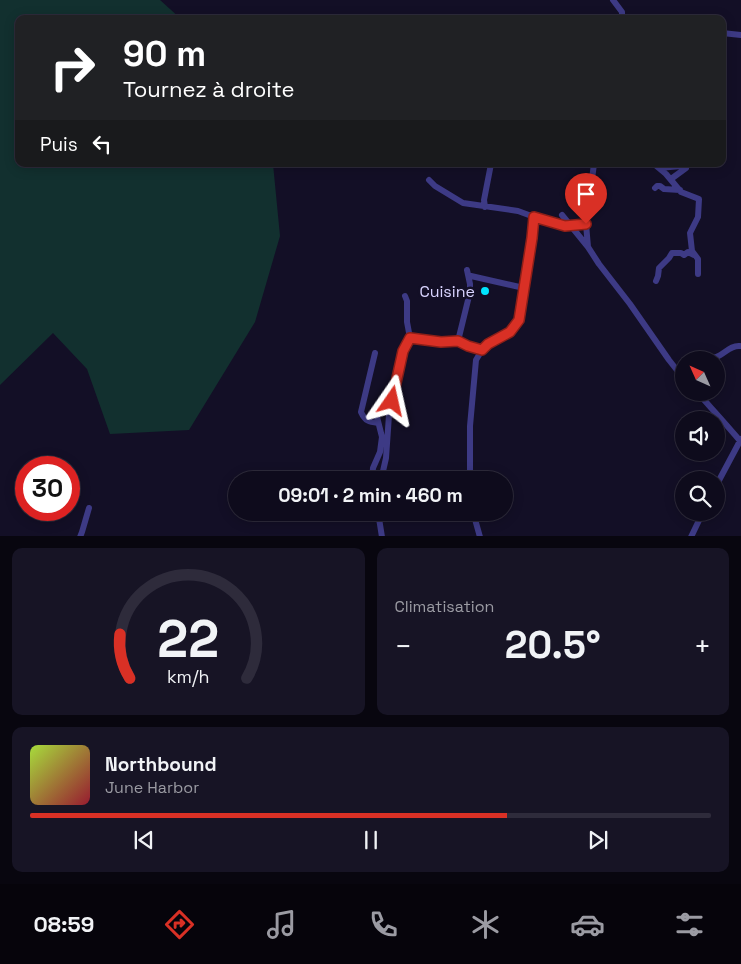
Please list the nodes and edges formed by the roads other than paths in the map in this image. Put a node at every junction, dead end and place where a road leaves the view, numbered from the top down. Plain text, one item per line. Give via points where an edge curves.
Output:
1 (613, 0) edge
2 (622, 15) edge
3 (726, 33) edge
4 (741, 35) edge
5 (490, 167) edge
6 (594, 167) edge
7 (657, 167) edge
8 (685, 167) edge
9 (429, 180) dead end
10 (671, 180) junction
11 (655, 188) dead end
12 (680, 190) junction
13 (485, 207) junction
14 (562, 215) dead end
15 (534, 217) junction
16 (586, 224) junction
17 (570, 225) junction
18 (588, 247) junction
19 (695, 255) junction
20 (466, 270) dead end
21 (698, 274) dead end
22 (471, 276) dead end
23 (656, 281) dead end
24 (524, 288) junction
25 (405, 296) dead end
26 (410, 338) junction
27 (458, 341) junction
28 (740, 346) edge
29 (482, 350) junction
30 (725, 351) edge
31 (375, 353) dead end
32 (675, 365) edge
33 (705, 401) edge
34 (741, 441) edge
35 (373, 471) edge
36 (383, 471) edge
37 (470, 471) edge
38 (724, 471) edge
39 (89, 508) dead end
40 (379, 521) edge
41 (476, 521) edge
42 (698, 521) edge
43 (80, 536) edge
44 (382, 536) edge
45 (480, 536) edge
46 (691, 536) edge

1 - 2 street
3 - 4 street
5 - 13 street
6 - 16 street
7 - 10 street
8 - 10 street
9 - 13 street via 463,203
10 - 12 street
11 - 12 street
12 - 19 street via 700,199 698,217 690,232
13 - 15 street via 518,211
14 - 17 street
15 - 17 street
15 - 24 street
16 - 17 street
16 - 18 street
17 - 18 street
18 - 32 street
19 - 21 street
19 - 23 street via 672,252 659,268
20 - 27 street via 470,292
22 - 24 street
24 - 29 street via 519,320 510,332
25 - 26 street
26 - 27 street
26 - 36 street via 403,351 389,415
27 - 29 street
28 - 30 street
29 - 37 street via 476,360
31 - 35 street via 361,412 368,422 377,420 382,437
33 - 34 street
34 - 38 street
39 - 43 street
40 - 44 street
41 - 45 street
42 - 46 street

